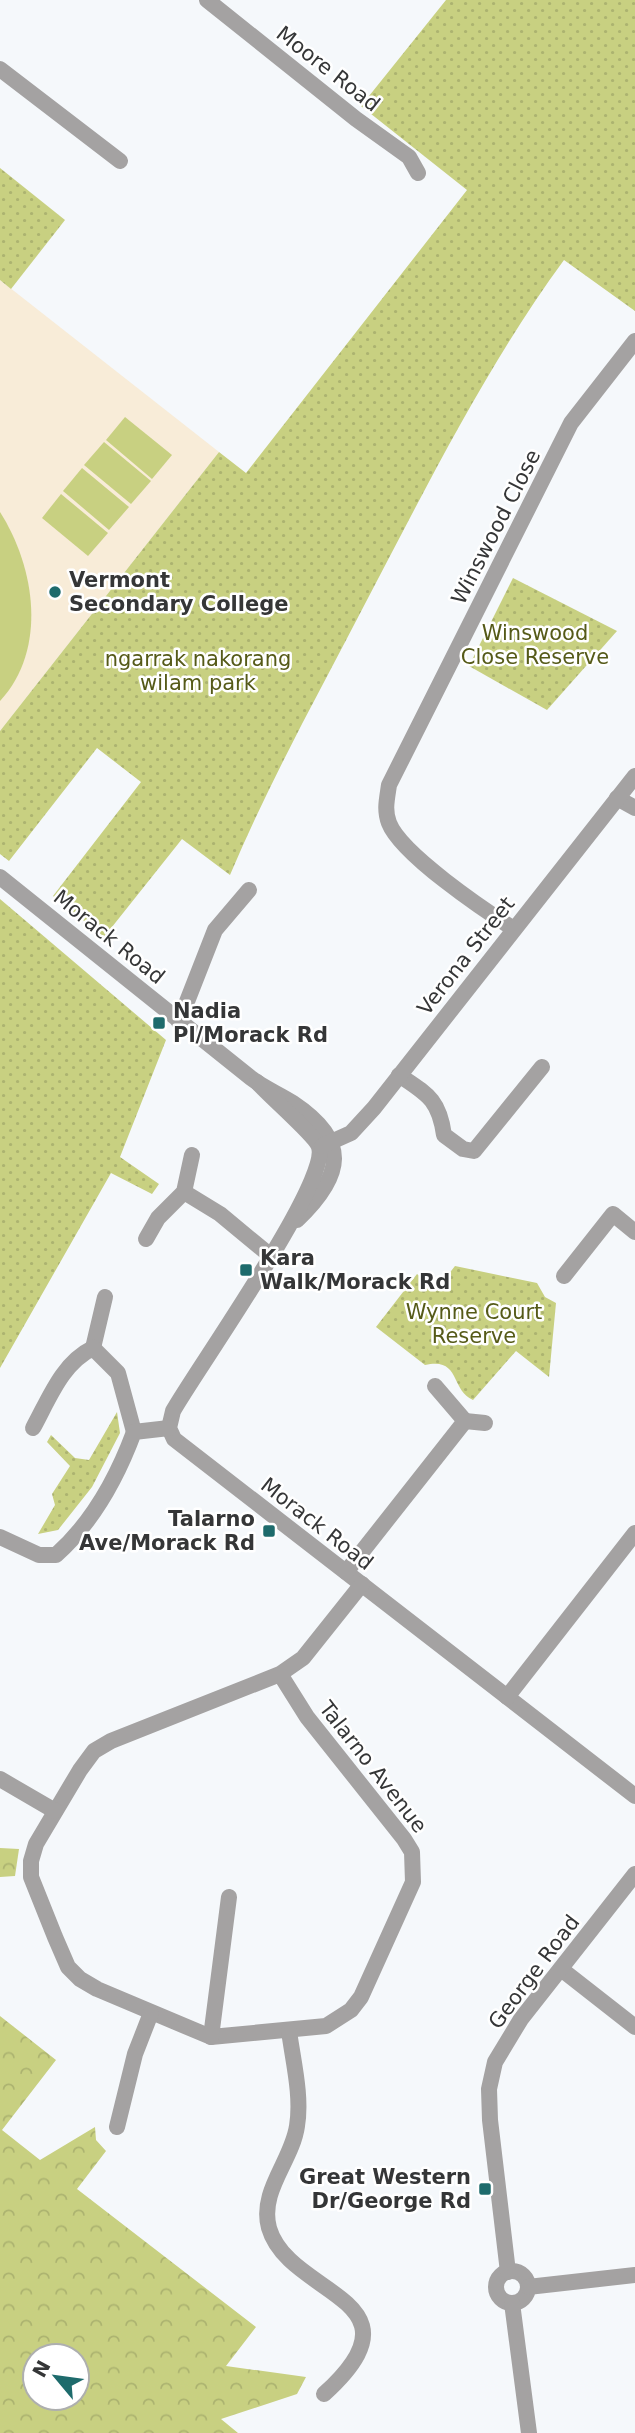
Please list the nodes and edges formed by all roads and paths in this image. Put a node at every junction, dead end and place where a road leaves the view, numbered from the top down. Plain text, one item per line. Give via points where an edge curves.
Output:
1 (207, 0) edge
2 (0, 69) edge
3 (120, 161) dead end
4 (418, 173) dead end
5 (635, 341) edge
6 (634, 779) edge
7 (617, 798) junction
8 (635, 808) edge
9 (0, 877) edge
10 (248, 890) dead end
11 (514, 929) junction
12 (179, 1022) junction
13 (542, 1067) dead end
14 (399, 1075) junction
15 (326, 1145) junction
16 (192, 1155) dead end
17 (184, 1192) junction
18 (635, 1232) edge
19 (146, 1240) dead end
20 (272, 1256) junction
21 (564, 1276) dead end
22 (106, 1297) dead end
23 (93, 1348) junction
24 (435, 1386) dead end
25 (464, 1422) junction
26 (485, 1423) dead end
27 (33, 1428) dead end
28 (169, 1428) junction
29 (134, 1432) junction
30 (635, 1533) edge
31 (0, 1537) edge
32 (346, 1572) junction
33 (362, 1584) junction
34 (280, 1674) junction
35 (508, 1697) junction
36 (0, 1779) edge
37 (635, 1796) edge
38 (55, 1811) junction
39 (635, 1874) edge
40 (229, 1897) dead end
41 (561, 1969) junction
42 (151, 2013) junction
43 (635, 2027) edge
44 (289, 2031) junction
45 (211, 2037) junction
46 (117, 2127) dead end
47 (508, 2272) junction
48 (635, 2275) edge
49 (528, 2287) junction
50 (512, 2303) junction
51 (324, 2394) dead end
52 (529, 2433) edge

1 - 4 street, Moore Road via 409,157
2 - 3 street
5 - 11 street, Winswood Close via 571,424 389,785 385,805 396,836 455,887
6 - 7 street, Verona Street
7 - 8 street
7 - 11 street, Verona Street
9 - 12 street, Morack Road
10 - 12 street via 215,930
11 - 14 street, Verona Street
12 - 15 street, Morack Road via 257,1082 284,1112
13 - 14 street via 474,1151 444,1135 433,1099
14 - 15 street, Verona Street via 351,1133
15 - 20 street via 292,1224
16 - 17 street
17 - 19 street via 158,1218
17 - 20 street
18 - 21 street via 613,1214
20 - 28 street via 180,1398
22 - 23 street
23 - 27 street via 67,1368
23 - 29 street via 118,1373
24 - 25 street
25 - 26 street
25 - 32 street
28 - 29 street
28 - 32 street, Morack Road via 174,1440
29 - 31 street via 115,1478 72,1541 56,1555 39,1555
30 - 35 street
32 - 33 street, Morack Road
33 - 34 street, Talarno Avenue via 303,1658
33 - 35 street, Morack Road
34 - 38 street, Talarno Avenue via 102,1746 80,1770
34 - 44 street, Talarno Avenue via 307,1717 404,1839 414,1865 413,1882 361,1997 351,2010 326,2026
35 - 37 street, Morack Road
36 - 38 street
38 - 42 street, Talarno Avenue via 36,1844 31,1877 68,1967 97,1989
39 - 41 street, George Road
40 - 45 street
41 - 43 street
41 - 47 street, George Road via 507,2039 495,2062 489,2089
42 - 45 street, Talarno Avenue
42 - 46 street via 135,2054
44 - 45 street, Talarno Avenue
44 - 51 street via 297,2125 271,2189 269,2227 287,2258 346,2300 357,2313 362,2333 357,2354 341,2379
47 - 49 street via 523,2275
47 - 50 street via 500,2277 497,2291
48 - 49 street
49 - 50 street via 525,2298
50 - 52 street

